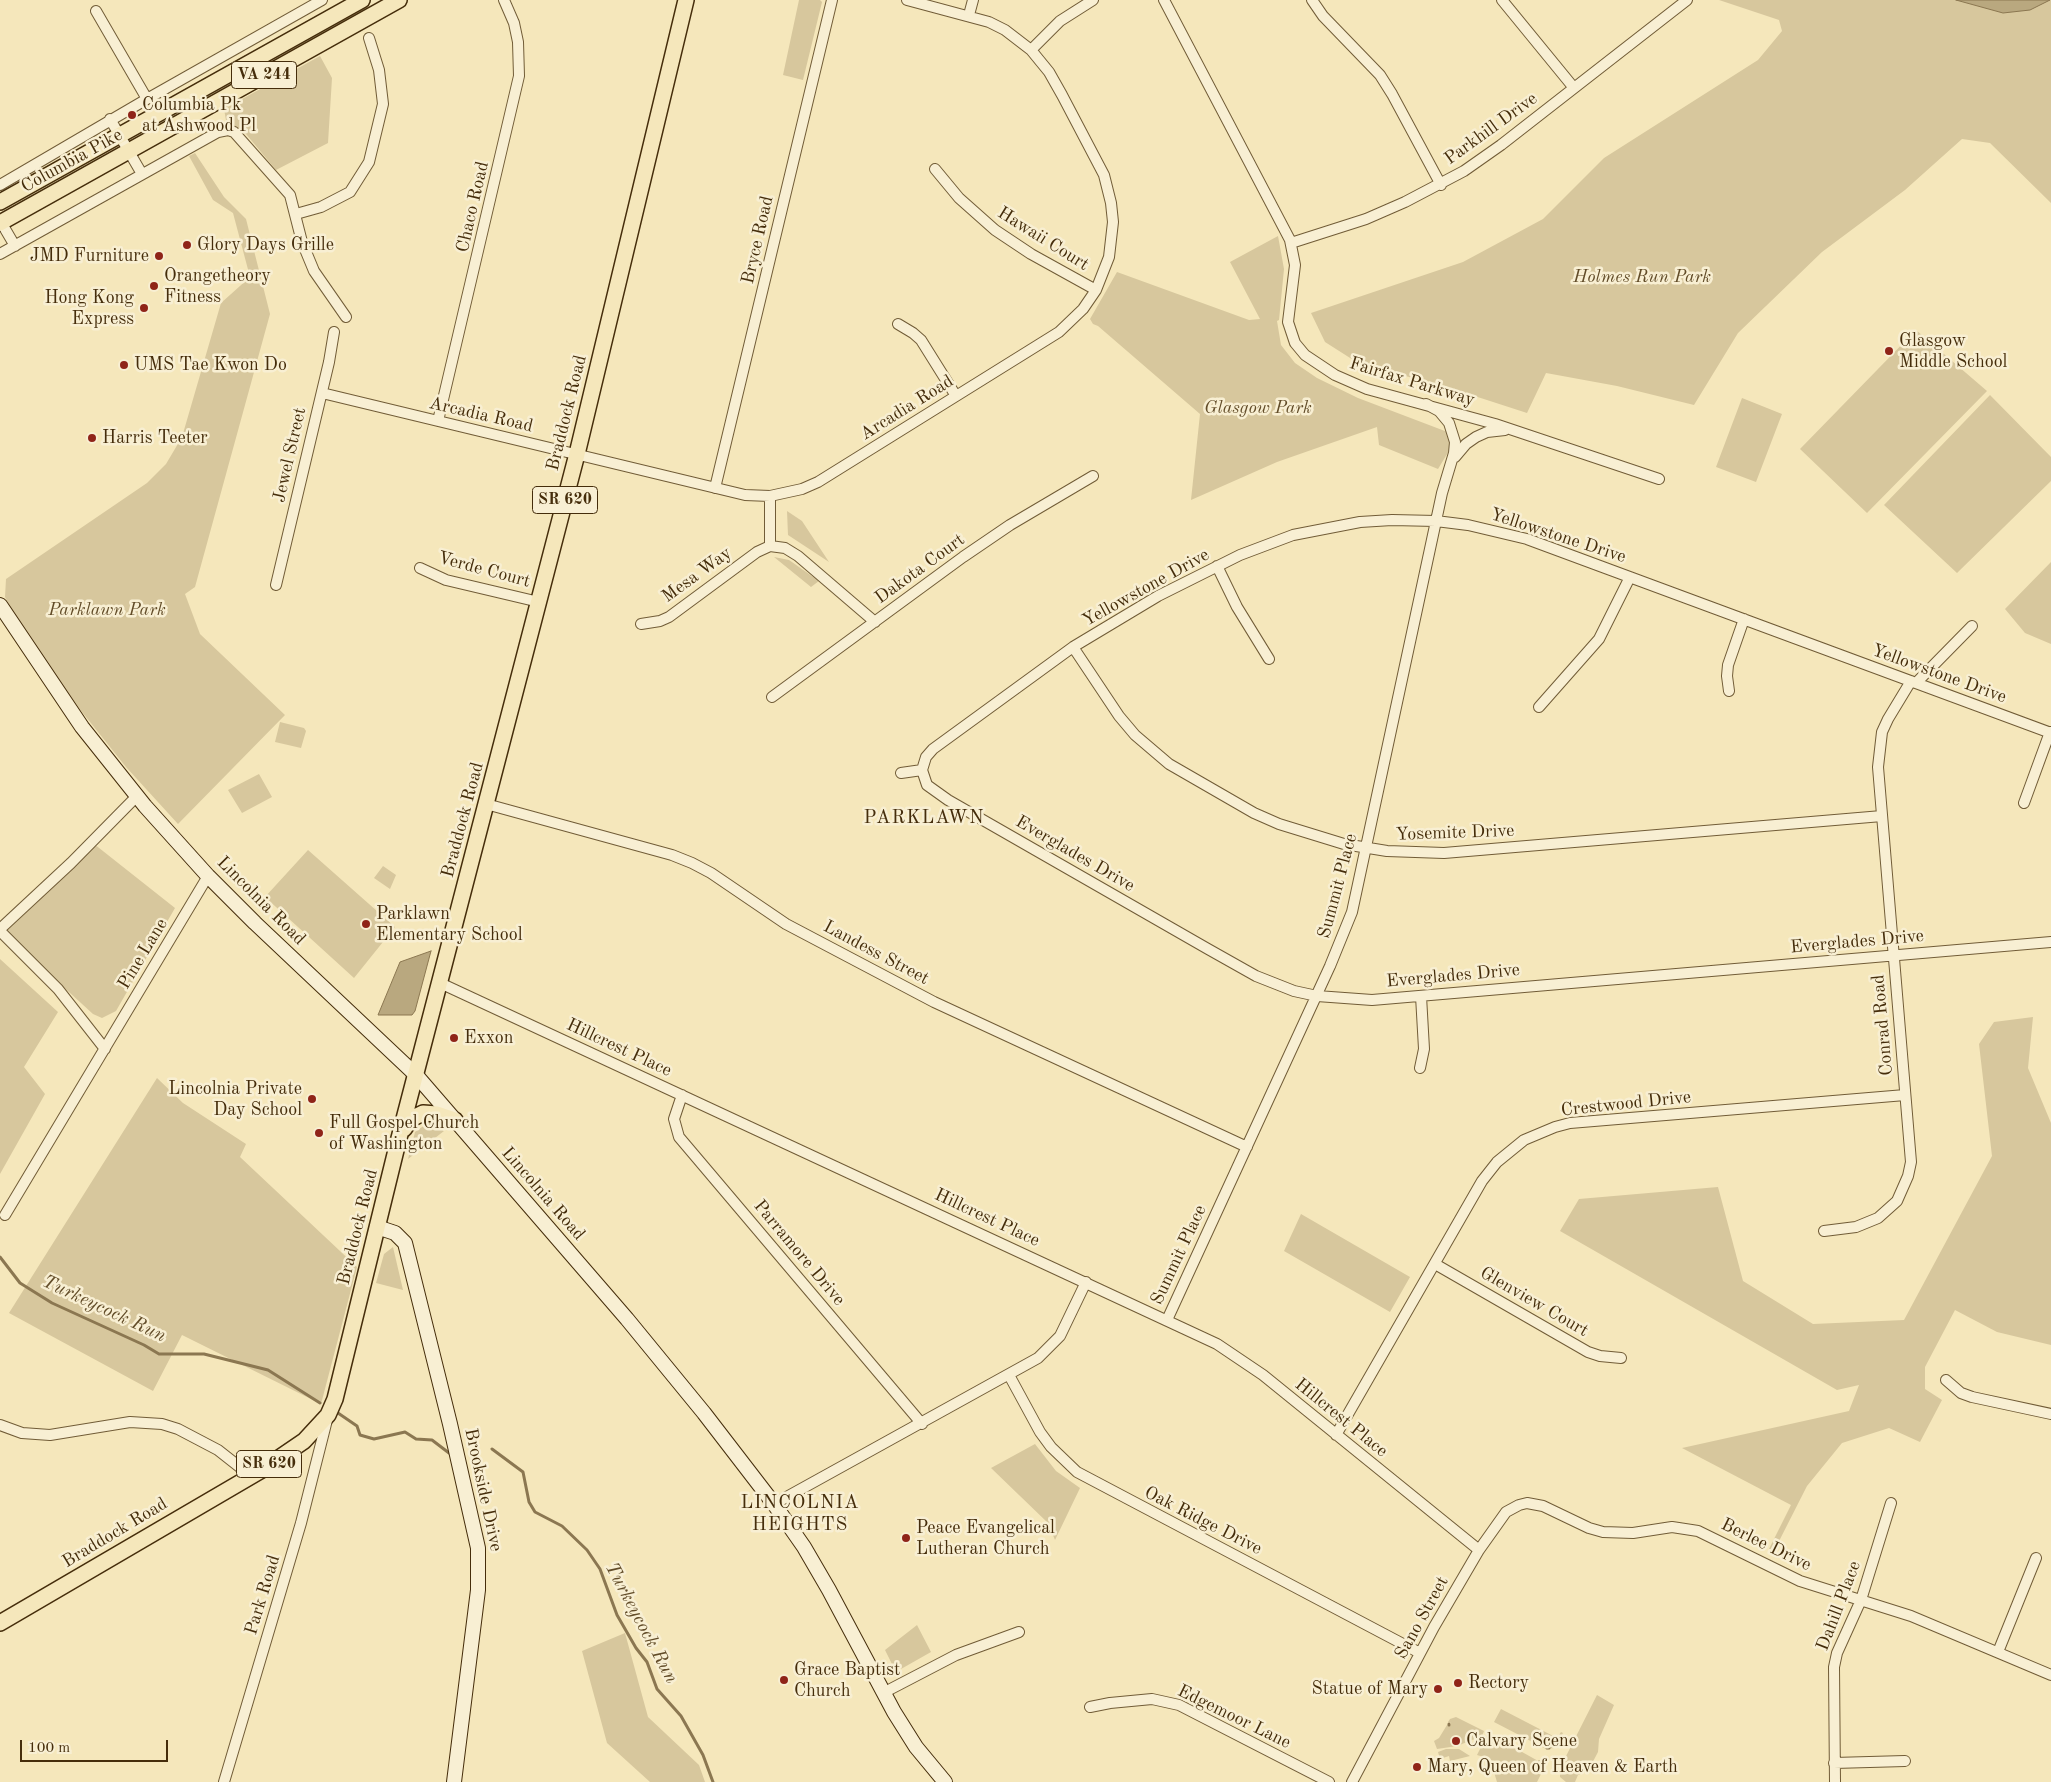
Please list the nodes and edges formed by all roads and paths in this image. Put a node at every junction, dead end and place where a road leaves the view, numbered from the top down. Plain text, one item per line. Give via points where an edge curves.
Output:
1 (322, 0) edge
2 (362, 0) edge
3 (399, 0) edge
4 (504, 0) edge
5 (686, 0) edge
6 (832, 0) edge
7 (907, 0) edge
8 (973, 0) edge
9 (1093, 0) edge
10 (1164, 0) edge
11 (1312, 0) edge
12 (1502, 0) edge
13 (1687, 0) edge
14 (96, 11) dead end
15 (969, 15) junction
16 (370, 38) dead end
17 (1032, 50) junction
18 (1574, 88) junction
19 (147, 98) junction
20 (110, 120) junction
21 (120, 135) junction
22 (129, 151) junction
23 (935, 169) dead end
24 (142, 174) junction
25 (0, 185) edge
26 (1441, 185) junction
27 (0, 202) edge
28 (296, 214) junction
29 (0, 222) edge
30 (1291, 243) junction
31 (15, 246) junction
32 (0, 254) edge
33 (1096, 290) junction
34 (346, 317) dead end
35 (898, 324) dead end
36 (334, 332) dead end
37 (322, 394) junction
38 (956, 396) junction
39 (1426, 404) junction
40 (438, 421) junction
41 (1519, 432) junction
42 (577, 454) junction
43 (1451, 462) junction
44 (1093, 476) dead end
45 (1659, 479) dead end
46 (715, 488) junction
47 (770, 496) junction
48 (1436, 521) junction
49 (770, 546) junction
50 (1217, 566) junction
51 (420, 568) dead end
52 (1630, 577) junction
53 (276, 585) dead end
54 (539, 602) junction
55 (0, 605) edge
56 (1744, 619) junction
57 (874, 622) junction
58 (641, 624) dead end
59 (1972, 626) dead end
60 (1074, 647) junction
61 (1269, 659) dead end
62 (1913, 682) junction
63 (1729, 691) dead end
64 (772, 697) dead end
65 (1539, 707) dead end
66 (2050, 733) edge
67 (922, 770) junction
68 (901, 772) dead end
69 (137, 796) junction
70 (2024, 803) dead end
71 (486, 804) junction
72 (1882, 816) junction
73 (1367, 849) junction
74 (208, 876) junction
75 (0, 930) edge
76 (2051, 942) edge
77 (1894, 956) junction
78 (440, 983) junction
79 (1317, 996) junction
80 (1421, 996) junction
81 (105, 1049) junction
82 (1420, 1068) dead end
83 (416, 1076) junction
84 (682, 1095) junction
85 (1905, 1095) junction
86 (454, 1120) junction
87 (398, 1142) junction
88 (1247, 1147) junction
89 (5, 1215) dead end
90 (377, 1227) junction
91 (1824, 1231) dead end
92 (1435, 1264) junction
93 (1086, 1282) junction
94 (1167, 1320) junction
95 (1621, 1358) dead end
96 (1009, 1375) junction
97 (1946, 1380) dead end
98 (2051, 1414) edge
99 (328, 1415) junction
100 (922, 1424) junction
101 (0, 1425) edge
102 (1336, 1435) junction
103 (251, 1476) junction
104 (774, 1504) junction
105 (1891, 1504) dead end
106 (1479, 1550) junction
107 (2036, 1558) dead end
108 (1861, 1600) junction
109 (0, 1623) edge
110 (1019, 1632) dead end
111 (1998, 1652) junction
112 (1420, 1653) junction
113 (2051, 1675) edge
114 (883, 1694) junction
115 (1090, 1707) dead end
116 (1905, 1761) dead end
117 (1834, 1763) junction
118 (224, 1782) edge
119 (454, 1782) edge
120 (945, 1782) edge
121 (1329, 1782) edge
122 (1352, 1782) edge
123 (1835, 1782) edge

1 - 19 street
2 - 21 main road, Columbia Pike / VA 244
3 - 22 main road, Columbia Pike / VA 244
4 - 40 street, Chaco Road via 518,42 519,76
5 - 42 main road, Braddock Road / SR 620
6 - 46 street, Bryce Road
7 - 15 street, Arcadia Road
8 - 15 street
9 - 17 street via 1060,21
10 - 30 street, Fairfax Parkway
11 - 26 street via 1323,16 1380,75
12 - 18 street
13 - 18 street, Parkhill Drive
14 - 19 street
15 - 17 street, Arcadia Road via 1005,30
16 - 28 street via 380,70 382,104 369,162 350,192 321,207
17 - 33 street, Arcadia Road via 1062,96 1107,186 1113,222 1112,240
18 - 26 street, Parkhill Drive via 1501,145
19 - 20 street
20 - 21 street
20 - 25 street
21 - 22 street
21 - 27 main road, Columbia Pike / VA 244
22 - 24 street
22 - 29 main road, Columbia Pike / VA 244
23 - 33 street, Hawaii Court via 959,198 995,230
24 - 28 street via 218,132 234,132 290,195
24 - 31 street
26 - 30 street, Parkhill Drive via 1366,219
28 - 34 street via 302,242 314,271
29 - 31 street
30 - 39 street, Fairfax Parkway via 1295,265 1288,322 1295,343 1305,356 1350,382
31 - 32 street
33 - 38 street, Arcadia Road via 1084,309 1059,332
35 - 38 street via 921,340
36 - 37 street, Jewel Street
37 - 40 street, Arcadia Road
37 - 53 street, Jewel Street
38 - 47 street, Arcadia Road via 818,482
39 - 41 street, Fairfax Parkway
39 - 43 street, Summit Place via 1442,415 1453,432
40 - 42 street, Arcadia Road
41 - 43 street, Summit Place via 1499,430 1476,437
41 - 45 street, Fairfax Parkway
42 - 46 street, Arcadia Road
42 - 54 main road, Braddock Road / SR 620
43 - 48 street, Summit Place
44 - 57 street, Dakota Court via 1002,530
46 - 47 street, Arcadia Road via 745,495
47 - 49 street
48 - 50 street, Yellowstone Drive via 1392,520 1326,528 1266,544
48 - 52 street, Yellowstone Drive via 1513,535
48 - 73 street, Summit Place
49 - 57 street via 785,548 798,556
49 - 58 street, Mesa Way via 757,552 669,617
50 - 60 street, Yellowstone Drive via 1158,596
50 - 61 street
51 - 54 street, Verde Court via 446,580
52 - 56 street, Yellowstone Drive
52 - 65 street via 1599,639
54 - 71 main road, Braddock Road / SR 620
55 - 69 main road, Lincolnia Road via 51,684
56 - 62 street, Yellowstone Drive
56 - 63 street via 1728,665
57 - 64 street, Dakota Court
59 - 62 street, Conrad Road
60 - 67 street, Yellowstone Drive via 933,749
60 - 73 street, Yosemite Drive via 1119,716 1169,764 1279,824
62 - 66 street, Yellowstone Drive
62 - 72 street, Conrad Road via 1882,732 1878,767
66 - 70 street
67 - 68 street
67 - 79 street, Everglades Drive via 928,784 948,800 1256,976
69 - 74 main road, Lincolnia Road
69 - 75 street
71 - 78 main road, Braddock Road / SR 620
71 - 88 street, Landess Street via 692,863 786,924 934,1002
72 - 73 street, Yosemite Drive via 1444,853
72 - 77 street, Conrad Road
73 - 79 street, Summit Place via 1347,927
74 - 81 street, Pine Lane
74 - 83 main road, Lincolnia Road via 328,995
75 - 81 street via 58,989
76 - 77 street, Everglades Drive
77 - 80 street, Everglades Drive
77 - 85 street, Conrad Road
78 - 83 main road, Braddock Road / SR 620
78 - 84 street, Hillcrest Place
79 - 80 street, Everglades Drive via 1372,1000
79 - 88 street, Summit Place
80 - 82 street via 1424,1048
81 - 89 street, Pine Lane
83 - 86 main road, Lincolnia Road
83 - 87 main road, Braddock Road / SR 620
84 - 93 street, Hillcrest Place
84 - 100 street, Parramore Drive via 674,1119 679,1137
85 - 91 street, Conrad Road via 1910,1162 1900,1195 1888,1210 1867,1224
85 - 92 street, Crestwood Drive via 1555,1127 1524,1140 1497,1162 1482,1181
86 - 87 main road via 430,1112 416,1115 406,1123
86 - 104 main road, Lincolnia Road via 639,1334
87 - 90 main road, Braddock Road / SR 620
88 - 94 street, Summit Place
90 - 99 main road, Braddock Road / SR 620 via 335,1400
90 - 119 main road, Brookside Drive via 394,1232 405,1243 478,1548 478,1590
92 - 95 street, Glenview Court via 1588,1352
92 - 102 street, Crestwood Drive
93 - 94 street, Hillcrest Place
93 - 96 street via 1065,1327 1050,1348
94 - 102 street, Hillcrest Place via 1242,1360
96 - 100 street
96 - 112 street, Oak Ridge Drive via 1040,1432 1077,1472
97 - 98 street via 1961,1393 1972,1397
99 - 103 main road, Braddock Road / SR 620 via 304,1441
99 - 118 street, Park Road via 301,1523
100 - 104 street
101 - 103 street via 22,1433 50,1435 130,1422 162,1424 213,1447
102 - 106 street, Hillcrest Place
103 - 109 main road, Braddock Road / SR 620
104 - 114 main road, Lincolnia Road via 817,1569
105 - 108 street, Dahill Place
106 - 108 street, Berlee Drive via 1506,1512 1519,1505 1535,1504 1603,1532 1633,1533 1672,1527 1698,1531 1800,1581
106 - 112 street, Sano Street
107 - 111 street
108 - 111 street, Berlee Drive via 1911,1616
108 - 117 street, Dahill Place via 1837,1653 1834,1668
110 - 114 street via 956,1655
111 - 113 street, Berlee Drive
112 - 122 street, Sano Street
114 - 120 main road, Lincolnia Road via 916,1747
115 - 121 street, Edgemoor Lane via 1152,1700 1179,1705
116 - 117 street
117 - 123 street, Dahill Place

